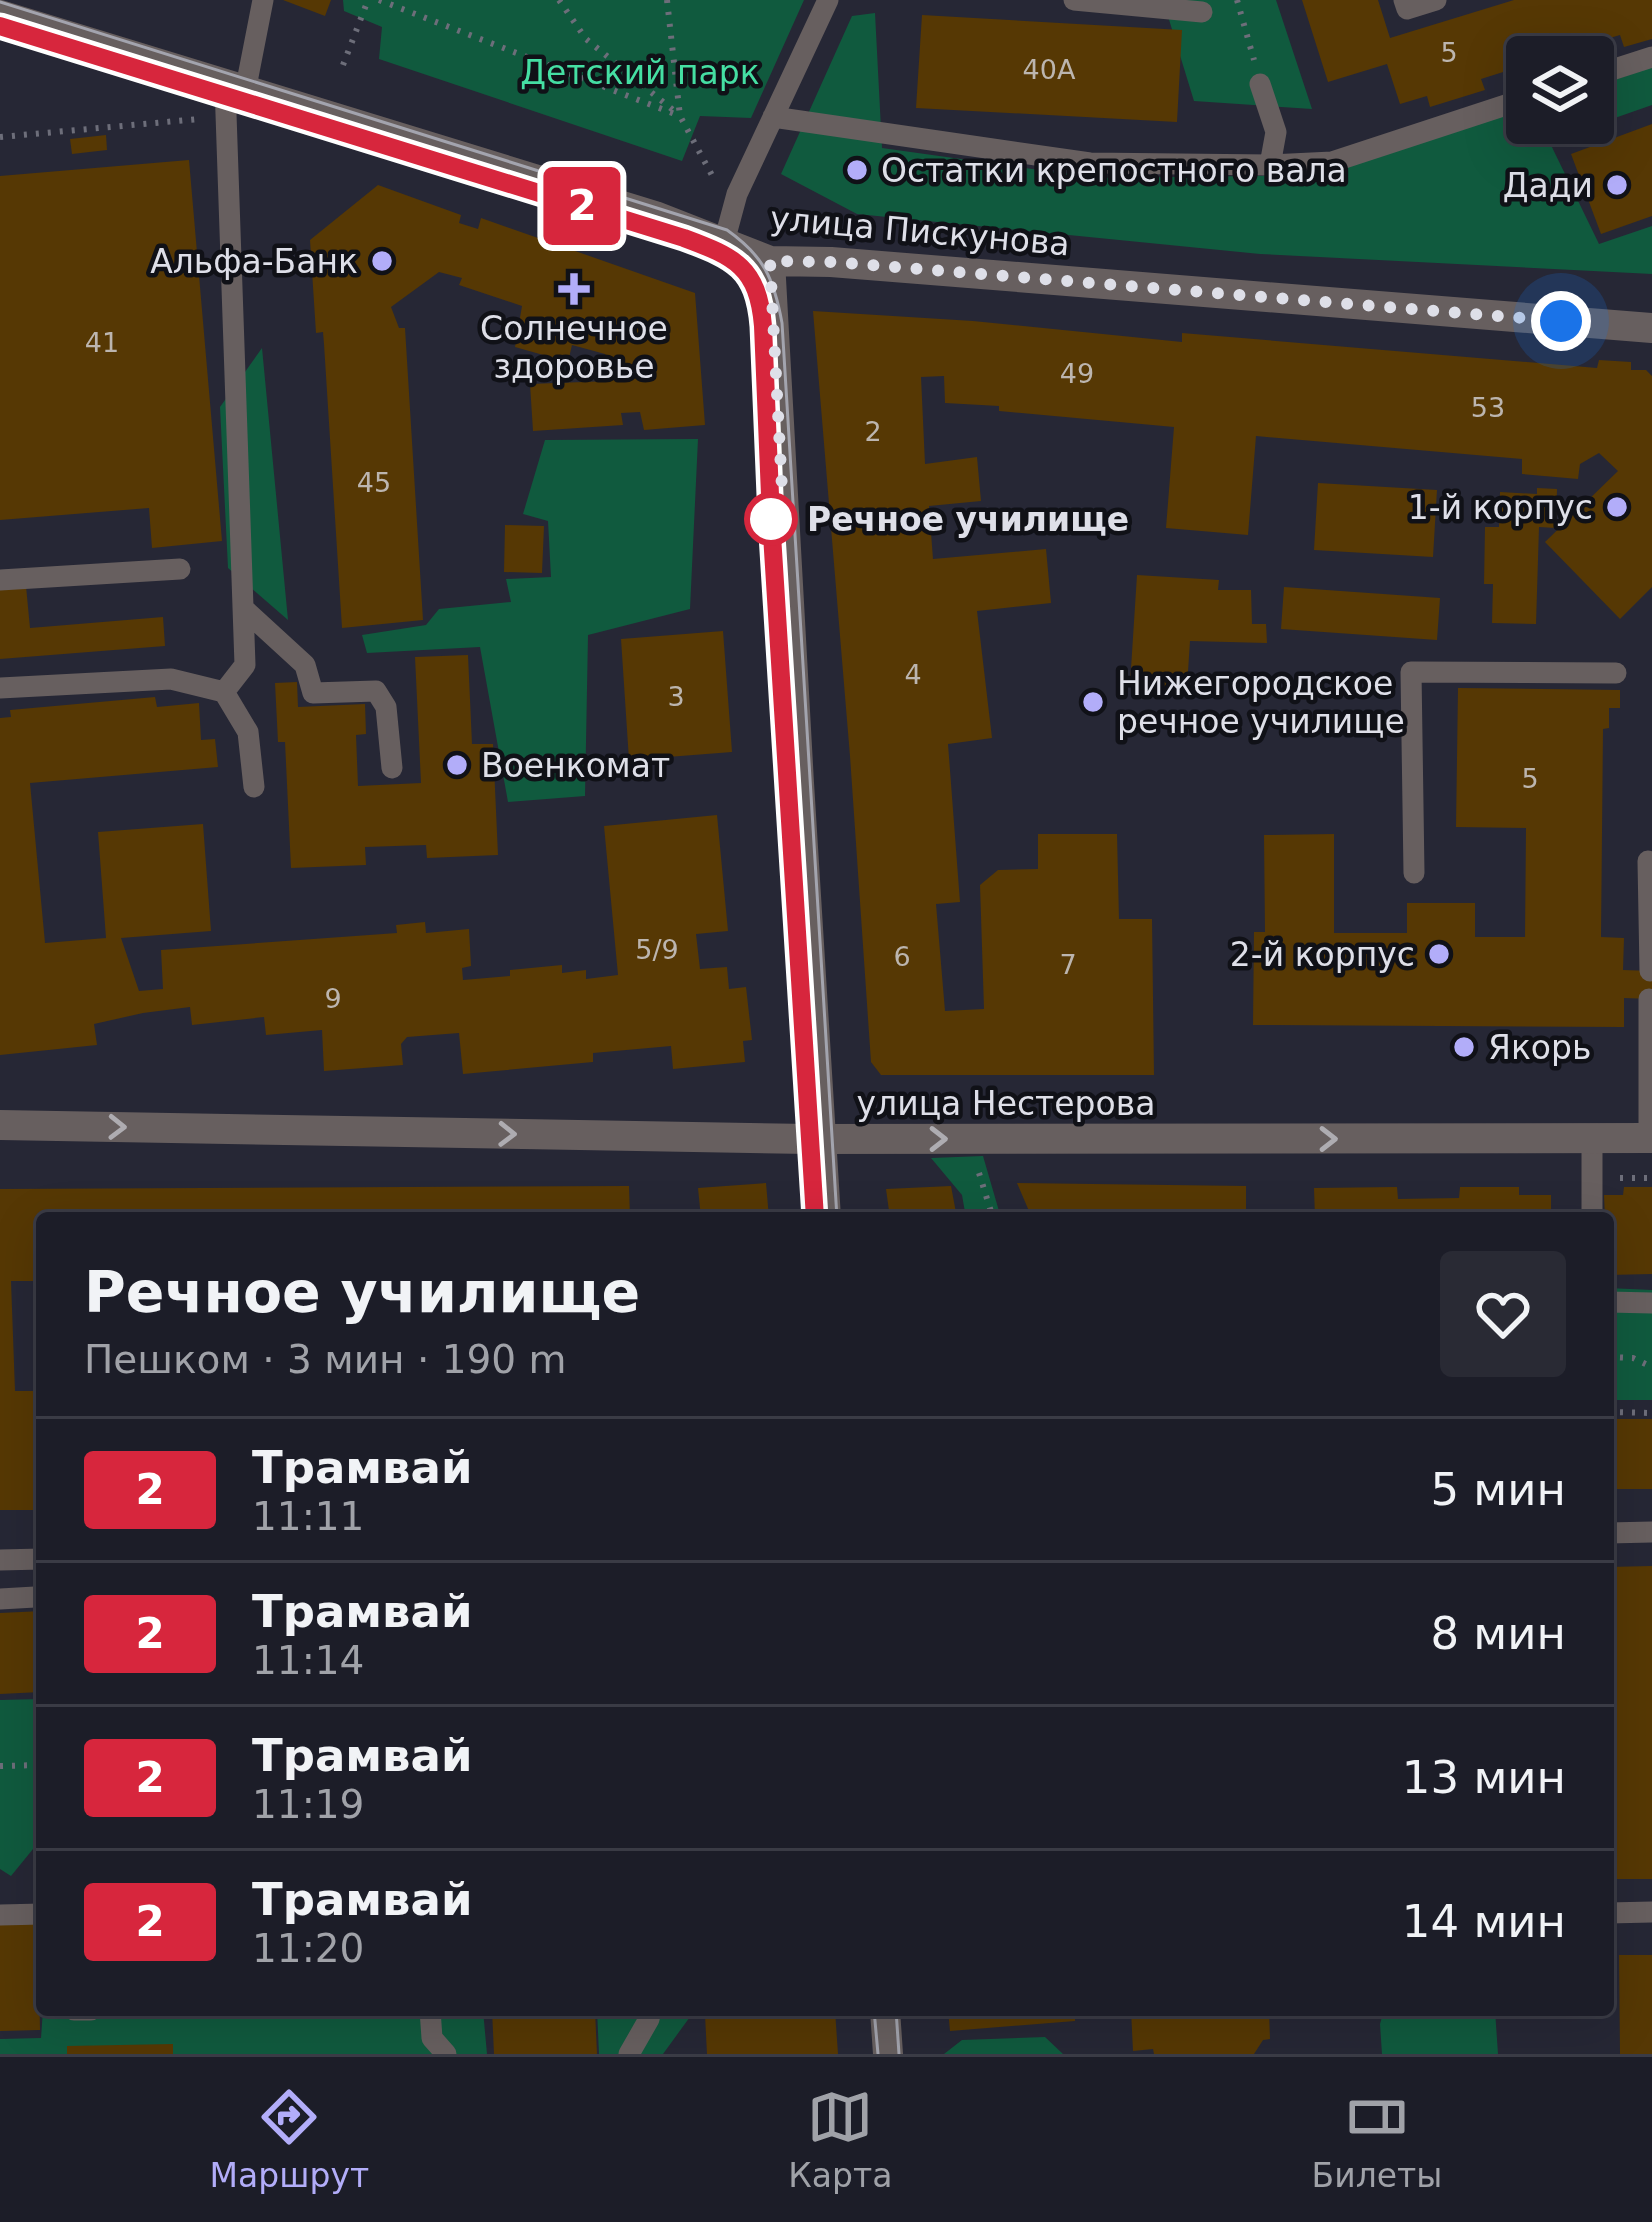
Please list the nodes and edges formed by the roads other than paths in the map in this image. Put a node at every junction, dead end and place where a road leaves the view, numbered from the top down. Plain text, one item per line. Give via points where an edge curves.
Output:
1 (263, 0) edge
2 (828, 0) edge
3 (1074, 0) edge
4 (1404, 0) edge
5 (1436, 0) edge
6 (1202, 12) dead end
7 (0, 15) edge
8 (1652, 57) edge
9 (1614, 69) edge
10 (1260, 84) road end
11 (232, 98) junction
12 (1506, 105) edge
13 (773, 117) junction
14 (1270, 164) junction
15 (724, 242) junction
16 (770, 261) junction
17 (1652, 328) edge
18 (180, 569) dead end
19 (0, 580) edge
20 (244, 609) junction
21 (1616, 674) dead end
22 (0, 688) edge
23 (224, 692) junction
24 (392, 768) dead end
25 (254, 787) dead end
26 (1648, 861) dead end
27 (1414, 873) dead end
28 (1650, 971) edge
29 (1649, 999) edge
30 (0, 1125) edge
31 (1592, 1138) junction
32 (1650, 1138) edge
33 (821, 1139) junction
34 (826, 1212) edge
35 (1592, 1212) edge
36 (1614, 1303) edge
37 (1652, 1303) edge
38 (1652, 1532) edge
39 (1614, 1533) edge
40 (36, 1559) edge
41 (0, 1560) edge
42 (35, 1597) dead end
43 (0, 1599) edge
44 (1614, 1912) edge
45 (1652, 1912) edge
46 (36, 1914) edge
47 (0, 1915) edge
48 (430, 2016) edge
49 (650, 2016) edge
50 (885, 2016) edge
51 (446, 2054) edge
52 (629, 2054) edge
53 (888, 2054) edge

1 - 11 lane
2 - 13 lane
3 - 6 lane
4 - 5 lane via 1407,9
7 - 11 street, улица Пискунова
8 - 9 lane
10 - 14 lane via 1276,131
11 - 15 street, улица Пискунова
11 - 20 lane
12 - 14 lane via 1332,162
13 - 14 lane via 1090,163
13 - 15 lane
15 - 16 street, улица Пискунова
16 - 17 street, улица Пискунова
16 - 33 street
18 - 19 lane
20 - 23 lane via 245,665
20 - 24 lane via 305,665 314,693 376,691 386,707
21 - 27 lane via 1411,672
22 - 23 lane via 171,679
23 - 25 lane via 248,732
26 - 28 lane
29 - 32 lane
30 -> 33 street, улица Нестерова
31 - 32 street, улица Нестерова
33 -> 31 street, улица Нестерова
31 - 35 lane
33 - 34 street
36 - 37 lane
38 - 39 lane
40 - 41 lane
42 - 43 lane
44 - 45 lane
46 - 47 lane
48 - 51 lane via 432,2038
49 - 52 lane
50 - 53 street

